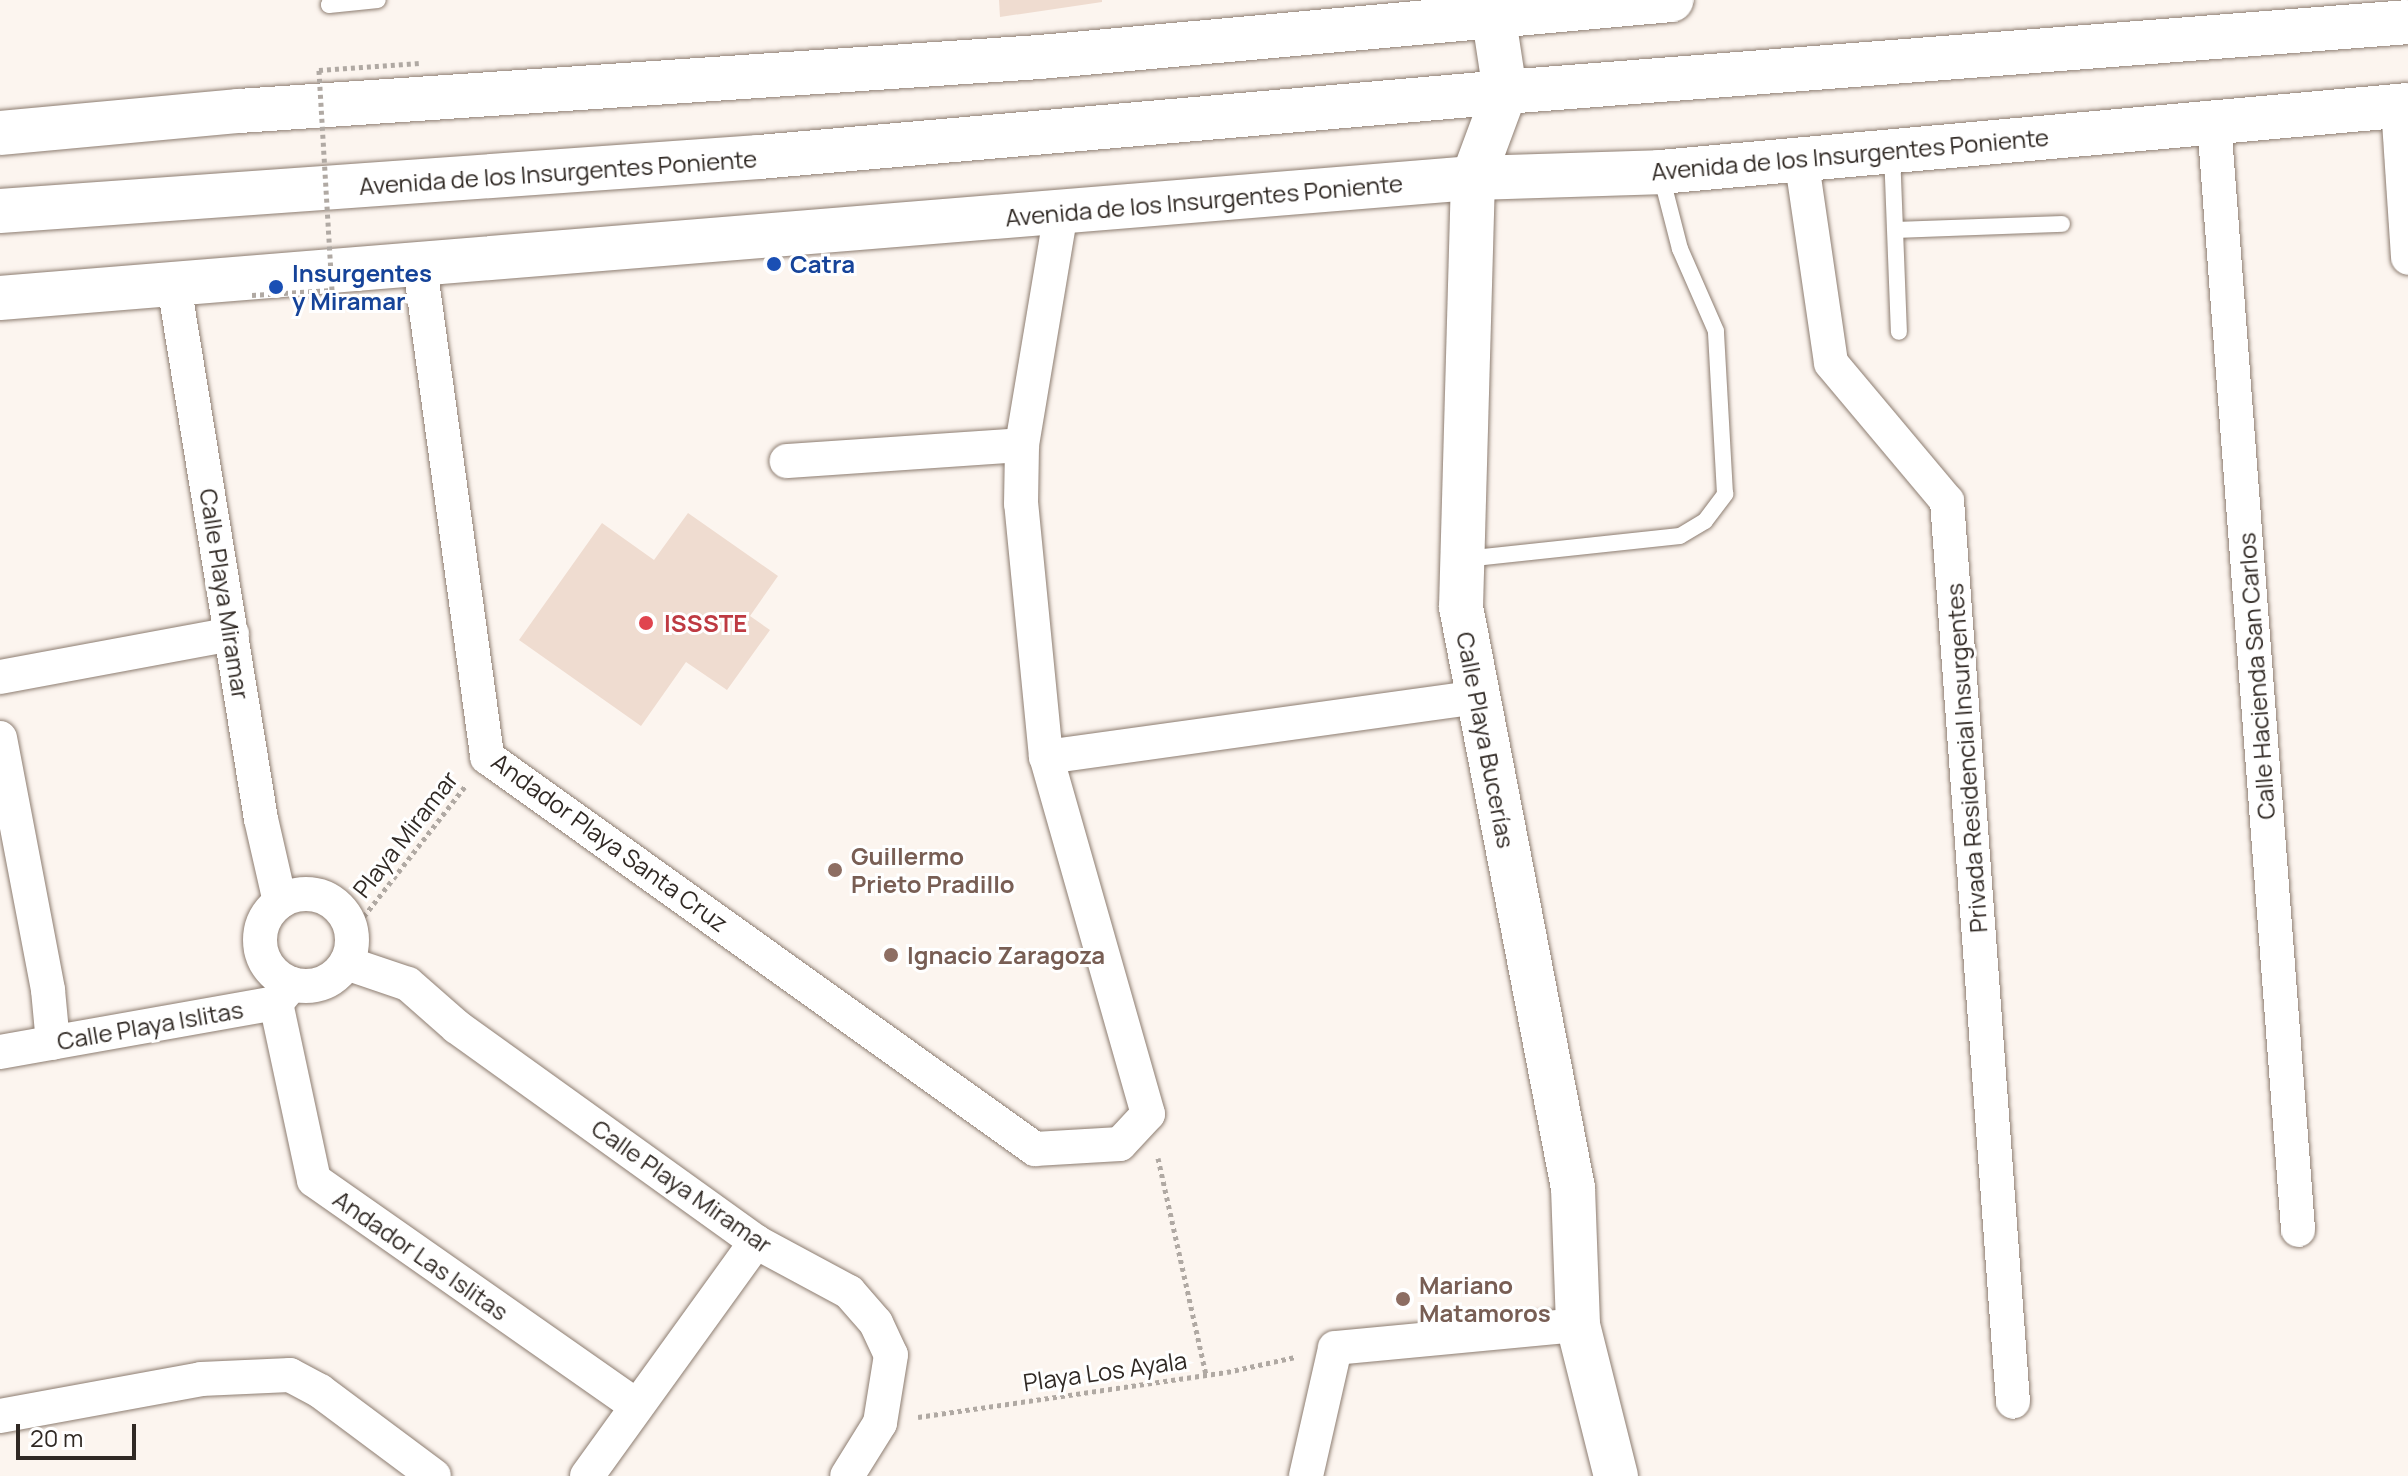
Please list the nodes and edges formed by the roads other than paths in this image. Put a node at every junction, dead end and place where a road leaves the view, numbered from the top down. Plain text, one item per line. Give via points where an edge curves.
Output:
1 (331, 0) edge
2 (378, 0) edge
3 (1671, 0) edge
4 (1492, 7) edge
5 (2408, 22) edge
6 (2328, 30) junction
7 (2408, 44) edge
8 (1505, 92) junction
9 (2403, 106) edge
10 (2214, 122) junction
11 (0, 133) edge
12 (1892, 151) junction
13 (1801, 157) junction
14 (1660, 172) junction
15 (1473, 178) junction
16 (0, 211) edge
17 (1061, 211) junction
18 (2062, 224) dead end
19 (1896, 230) junction
20 (2408, 258) edge
21 (420, 266) junction
22 (174, 285) junction
23 (0, 298) edge
24 (1899, 332) dead end
25 (1022, 445) junction
26 (787, 461) dead end
27 (1463, 559) junction
28 (232, 634) junction
29 (0, 677) edge
30 (1476, 697) junction
31 (0, 738) edge
32 (1046, 757) junction
33 (280, 902) junction
34 (349, 948) junction
35 (284, 993) junction
36 (53, 1043) junction
37 (0, 1052) edge
38 (2298, 1230) dead end
39 (756, 1242) junction
40 (1578, 1325) junction
41 (2013, 1402) dead end
42 (637, 1406) junction
43 (0, 1416) edge
44 (434, 1476) edge
45 (587, 1476) edge
46 (847, 1476) edge
47 (1306, 1476) edge
48 (1616, 1476) edge

1 - 2 lane via 329,5
3 - 4 main road
4 - 8 main road, Calle Playa Bucerías
4 - 11 main road via 1040,57 239,111
5 - 6 main road, Avenida de los Insurgentes Poniente
6 - 7 main road
6 - 8 main road, Avenida de los Insurgentes Poniente
8 - 15 main road, Calle Playa Bucerías
8 - 16 main road, Avenida de los Insurgentes Poniente via 775,156
9 - 10 main road, Avenida de los Insurgentes Poniente
9 - 20 street
10 - 12 main road, Avenida de los Insurgentes Poniente
10 - 38 street, Calle Hacienda San Carlos
12 - 13 main road, Avenida de los Insurgentes Poniente
12 - 19 lane
13 - 14 main road, Avenida de los Insurgentes Poniente
13 - 41 street, Privada Residencial Insurgentes via 1831,363 1947,501
14 - 15 main road, Avenida de los Insurgentes Poniente
14 - 27 lane via 1680,249 1716,331 1725,494 1705,521 1680,536
15 - 17 main road, Avenida de los Insurgentes Poniente
15 - 27 main road, Calle Playa Bucerías
17 - 21 main road, Avenida de los Insurgentes Poniente
17 - 25 street
18 - 19 lane
19 - 24 lane
21 - 22 main road, Avenida de los Insurgentes Poniente
21 - 32 street, Andador Playa Santa Cruz via 487,757 1035,1149 1120,1144 1148,1114
22 - 23 main road, Avenida de los Insurgentes Poniente
22 - 28 street, Calle Playa Miramar
25 - 26 street
25 - 32 street via 1021,504
27 - 30 main road, Calle Playa Bucerías via 1461,607
28 - 29 street
28 - 33 street, Calle Playa Miramar via 261,819
30 - 32 street
30 - 40 main road, Calle Playa Bucerías via 1573,1188
31 - 36 street via 48,990
33 - 34 street via 310,893 330,900 344,914
33 - 35 street via 266,917 260,947
34 - 35 street via 323,983
34 - 39 street, Calle Playa Miramar via 408,984 457,1027
35 - 36 street, Calle Playa Islitas
35 - 42 street, Andador Las Islitas via 314,1180
36 - 37 street, Calle Playa Islitas
39 - 42 street
39 - 46 street, Calle Playa Miramar via 849,1292 876,1323 891,1355 880,1423
40 - 47 street via 1335,1348
40 - 48 main road, Calle Playa Bucerías
42 - 45 street
43 - 44 street via 201,1379 290,1375 320,1391

